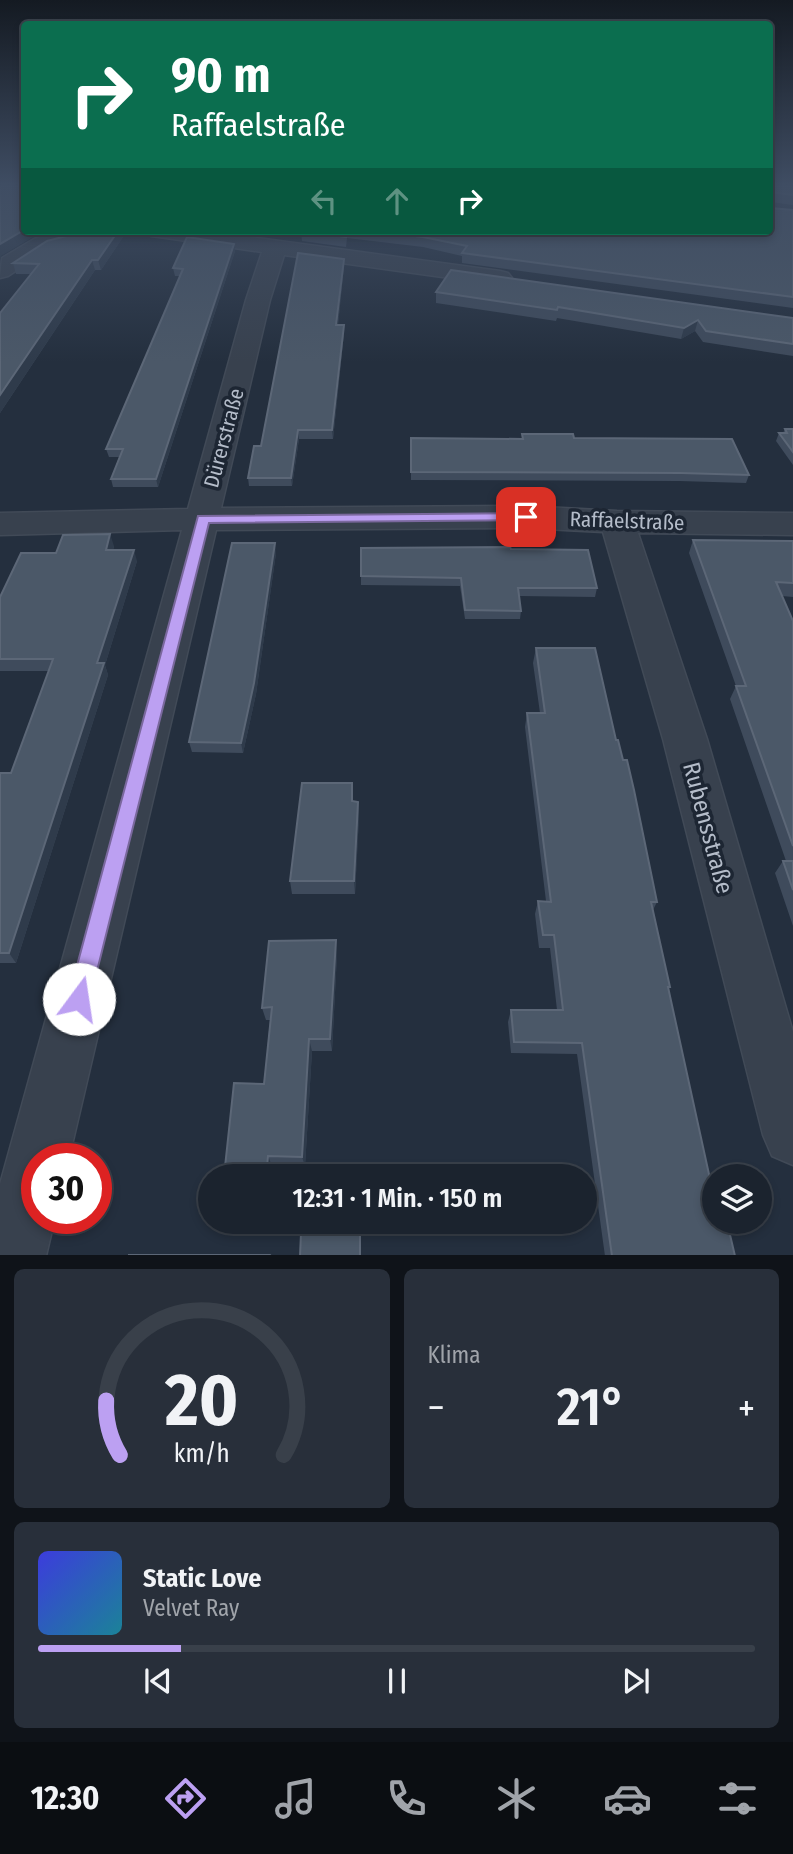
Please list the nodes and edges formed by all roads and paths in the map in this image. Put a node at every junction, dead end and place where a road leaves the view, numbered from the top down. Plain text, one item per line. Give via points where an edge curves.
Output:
1 (37, 245) edge
2 (257, 245) edge
3 (275, 247) junction
4 (0, 271) edge
5 (520, 281) edge
6 (203, 519) junction
7 (617, 522) junction
8 (0, 524) edge
9 (793, 524) edge
10 (793, 1135) edge
11 (41, 1143) edge
12 (21, 1223) edge
13 (13, 1255) edge

1 - 4 street
2 - 3 street
3 - 5 street
3 - 6 street, Dürerstraße
6 - 7 street, Raffaelstraße via 526,517
6 - 8 street, Raffaelstraße
6 - 11 street, Dürerstraße
7 - 9 street, Raffaelstraße
7 - 10 street, Rubensstraße via 685,739
12 - 13 street, Dürerstraße

